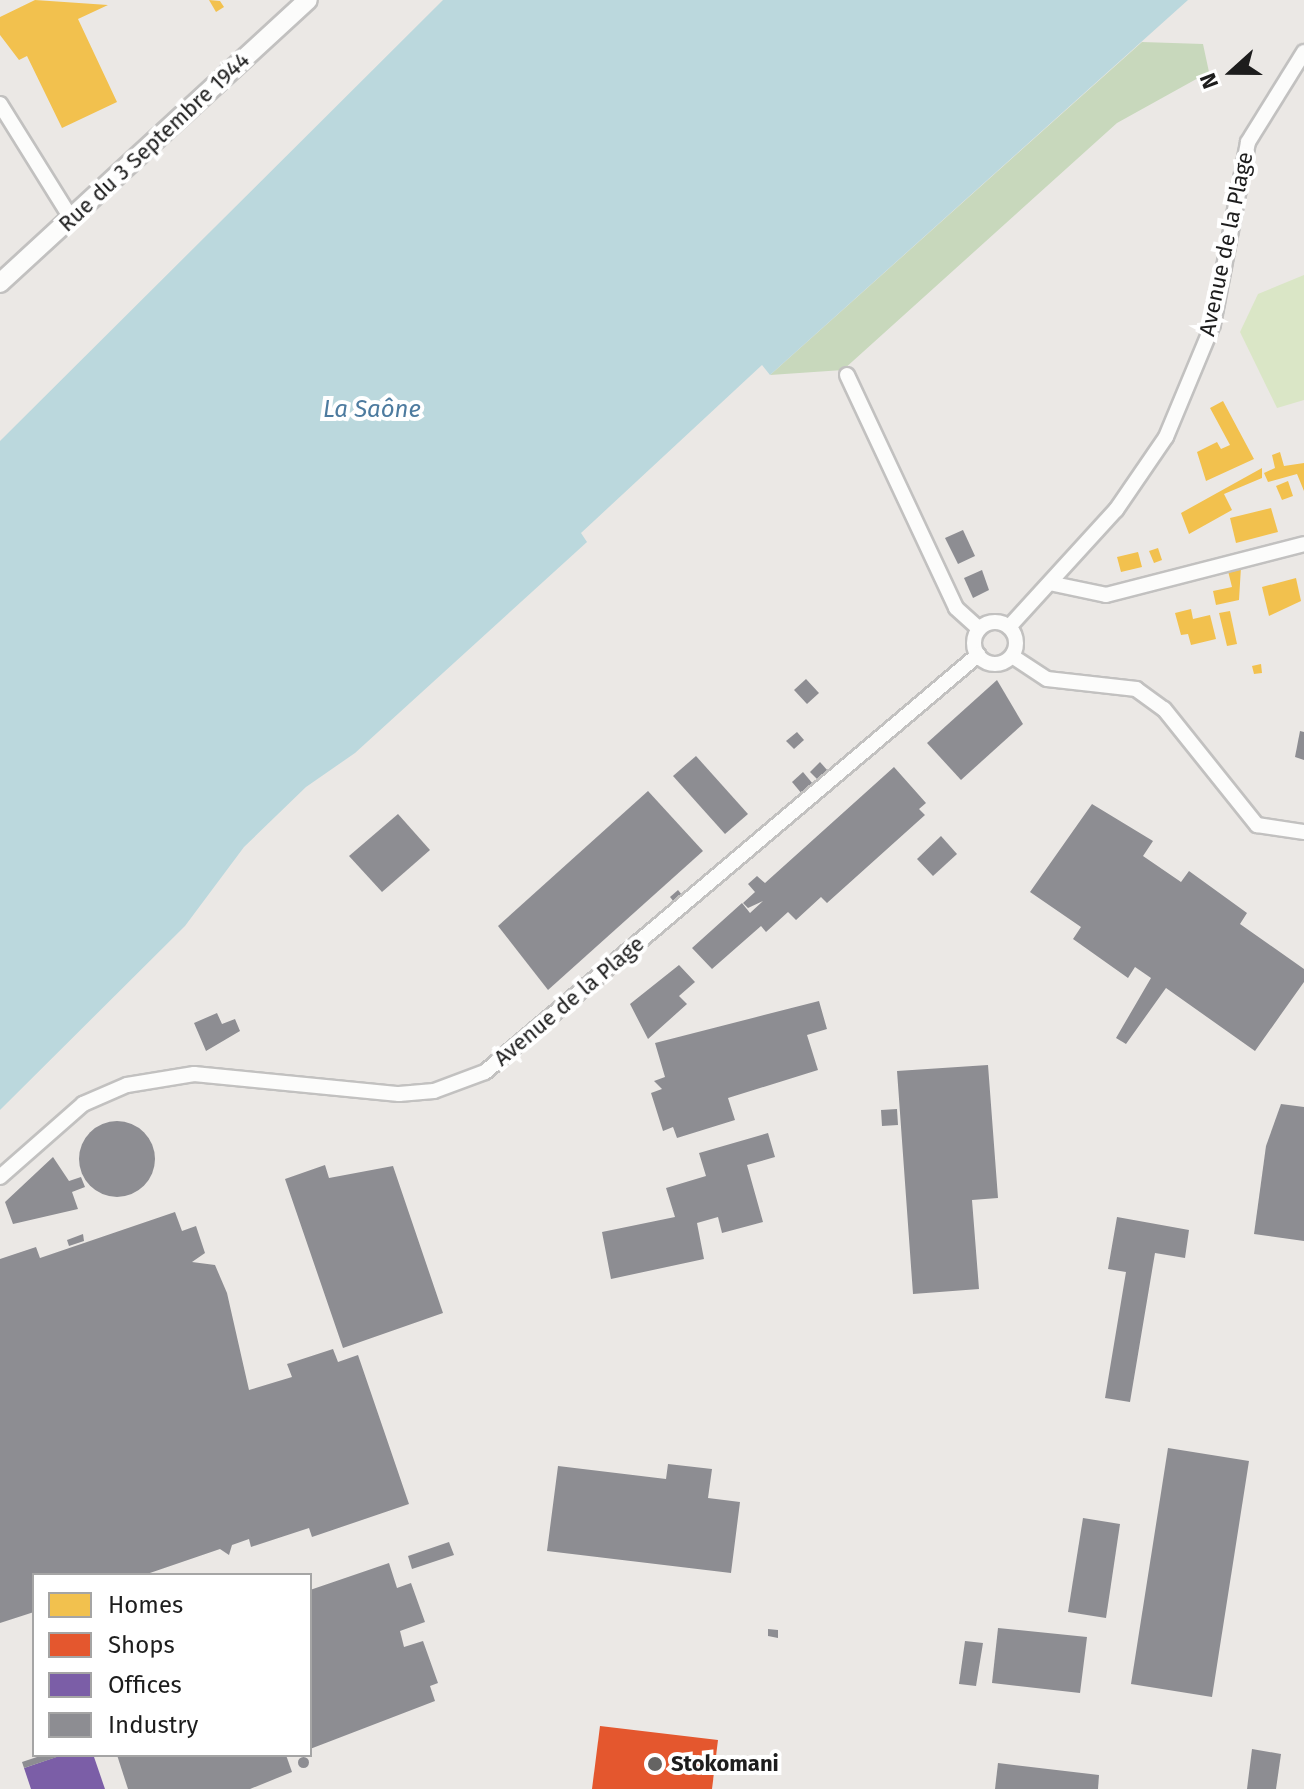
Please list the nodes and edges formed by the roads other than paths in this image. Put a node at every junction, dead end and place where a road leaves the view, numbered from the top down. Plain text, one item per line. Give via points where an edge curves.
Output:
1 (308, 0) edge
2 (1304, 52) edge
3 (0, 104) edge
4 (71, 218) junction
5 (0, 283) edge
6 (847, 375) dead end
7 (1304, 544) edge
8 (1054, 584) junction
9 (1009, 627) junction
10 (979, 629) junction
11 (978, 655) junction
12 (1012, 656) junction
13 (1304, 832) edge
14 (0, 1177) edge

1 - 4 street, Rue du 3 Septembre 1944
2 - 8 street, Avenue de la Plage via 1248,142 1213,324 1166,437
3 - 4 street
4 - 5 street, Rue du 3 Septembre 1944
6 - 10 street via 956,608
7 - 8 street via 1106,595
8 - 9 street, Avenue de la Plage
9 - 10 street via 990,622
9 - 12 street via 1016,641
10 - 11 street
11 - 12 street via 990,664
11 - 14 street, Avenue de la Plage via 485,1072 434,1091 399,1094 194,1074 127,1085 83,1104
12 - 13 street via 1047,679 1136,689 1164,709 1257,825

